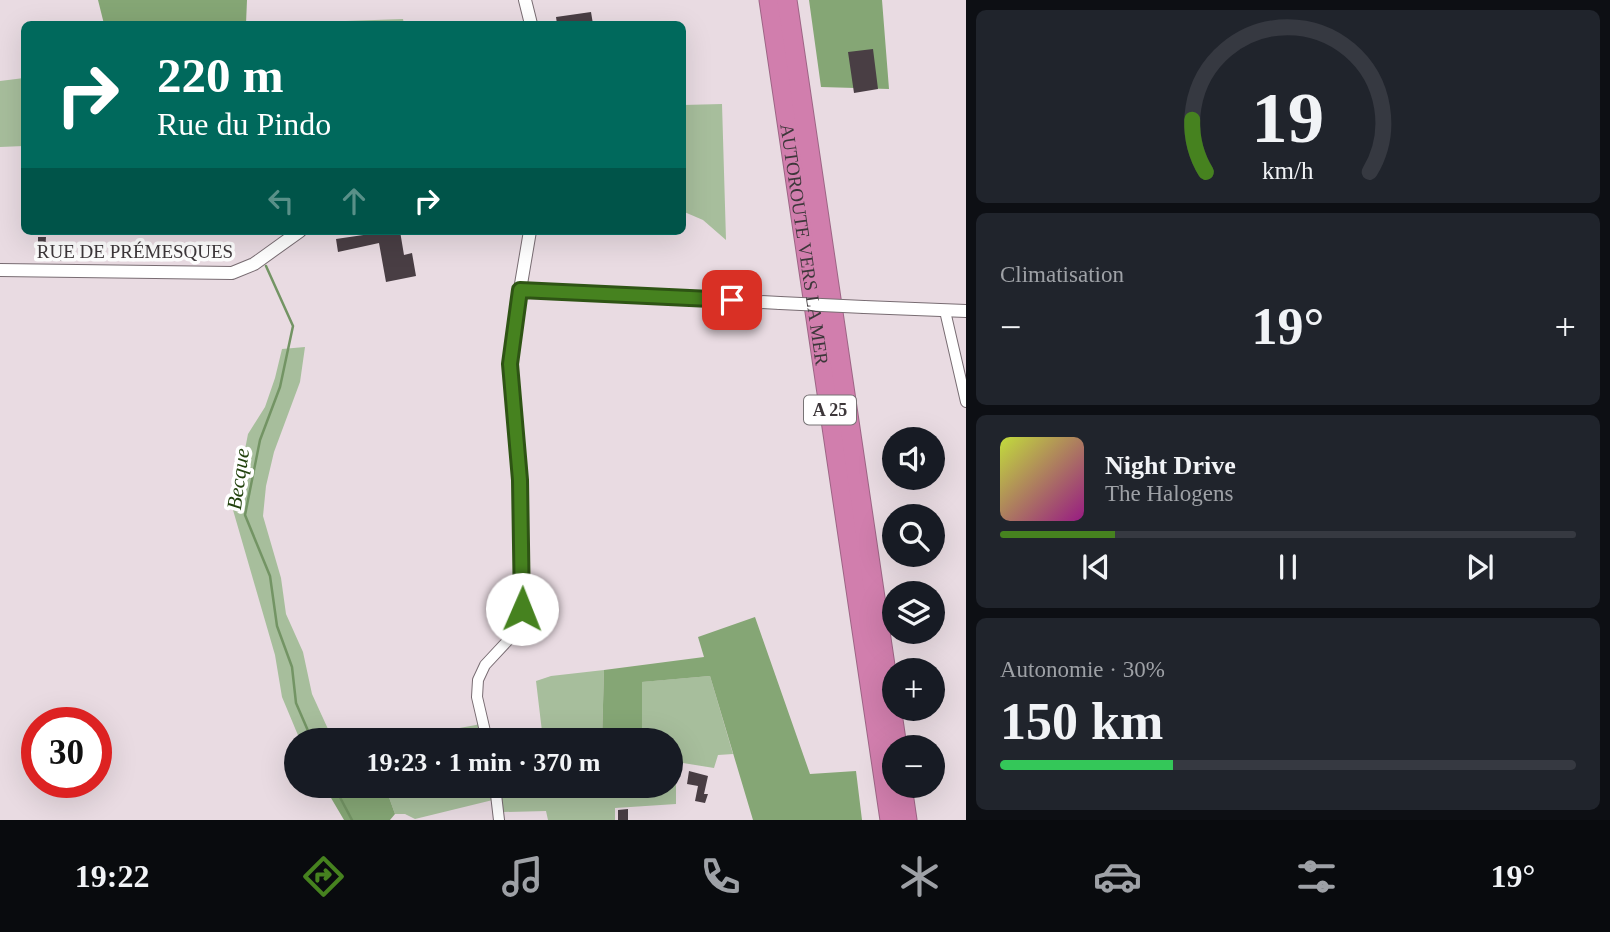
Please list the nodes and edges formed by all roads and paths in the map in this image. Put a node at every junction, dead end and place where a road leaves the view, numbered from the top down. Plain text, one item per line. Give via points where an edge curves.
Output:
1 (525, 0) edge
2 (769, 0) edge
3 (787, 0) edge
4 (530, 21) edge
5 (294, 235) edge
6 (529, 235) edge
7 (0, 270) edge
8 (520, 290) junction
9 (946, 311) junction
10 (966, 311) edge
11 (966, 402) edge
12 (484, 728) edge
13 (895, 735) edge
14 (496, 798) edge
15 (904, 798) edge
16 (499, 820) edge
17 (890, 820) edge
18 (907, 820) edge

1 - 4 street
2 - 17 highway, AUTOROUTE VERS LA MER / A 25
3 - 13 highway, A 25
5 - 7 street, RUE DE PRÉMESQUES via 249,267 232,273
6 - 8 street
8 - 9 street, bridge
8 - 12 street via 510,364 520,480 522,609 512,636 488,661 478,680
9 - 10 street
9 - 11 street
14 - 16 street
15 - 18 highway

